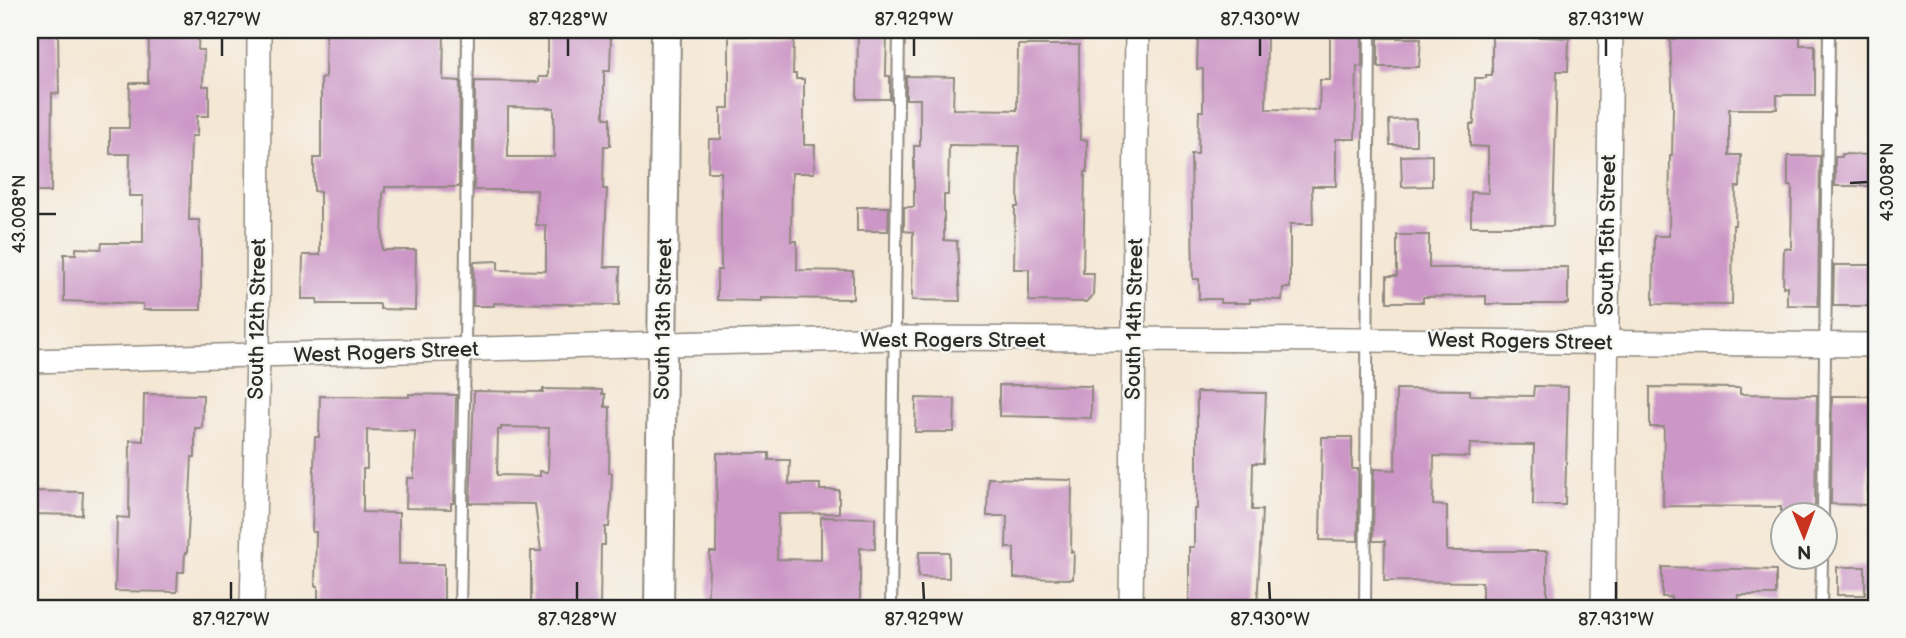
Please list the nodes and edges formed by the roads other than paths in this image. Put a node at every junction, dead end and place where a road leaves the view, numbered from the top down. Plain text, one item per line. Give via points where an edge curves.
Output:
1 (259, 30) edge
2 (468, 30) edge
3 (666, 30) edge
4 (899, 30) edge
5 (1137, 30) edge
6 (1370, 30) edge
7 (1611, 30) edge
8 (1829, 30) edge
9 (893, 338) junction
10 (1134, 340) junction
11 (1366, 340) junction
12 (1605, 342) junction
13 (662, 344) junction
14 (1825, 345) junction
15 (1876, 345) edge
16 (466, 350) junction
17 (258, 355) junction
18 (30, 361) edge
19 (1823, 502) edge
20 (1822, 572) edge
21 (252, 608) edge
22 (460, 608) edge
23 (659, 608) edge
24 (891, 608) edge
25 (1131, 608) edge
26 (1365, 608) edge
27 (1603, 608) edge
28 (1821, 608) edge

1 - 17 street, South 12th Street
2 - 16 lane
3 - 13 street, South 13th Street
4 - 9 lane
5 - 10 street, South 14th Street
6 - 11 lane
7 - 12 street, South 15th Street
8 - 14 lane
9 - 10 street, West Rogers Street
9 - 13 street, West Rogers Street
9 - 24 lane
10 - 11 street, West Rogers Street
10 - 25 street, South 14th Street
11 - 12 street, West Rogers Street
11 - 26 lane
12 - 14 street, West Rogers Street
12 - 27 street, South 15th Street
13 - 16 street, West Rogers Street
13 - 23 street, South 13th Street
14 - 15 street, West Rogers Street
14 - 19 lane
16 - 17 street, West Rogers Street
16 - 22 lane
17 - 18 street, West Rogers Street
17 - 21 street, South 12th Street
20 - 28 lane

